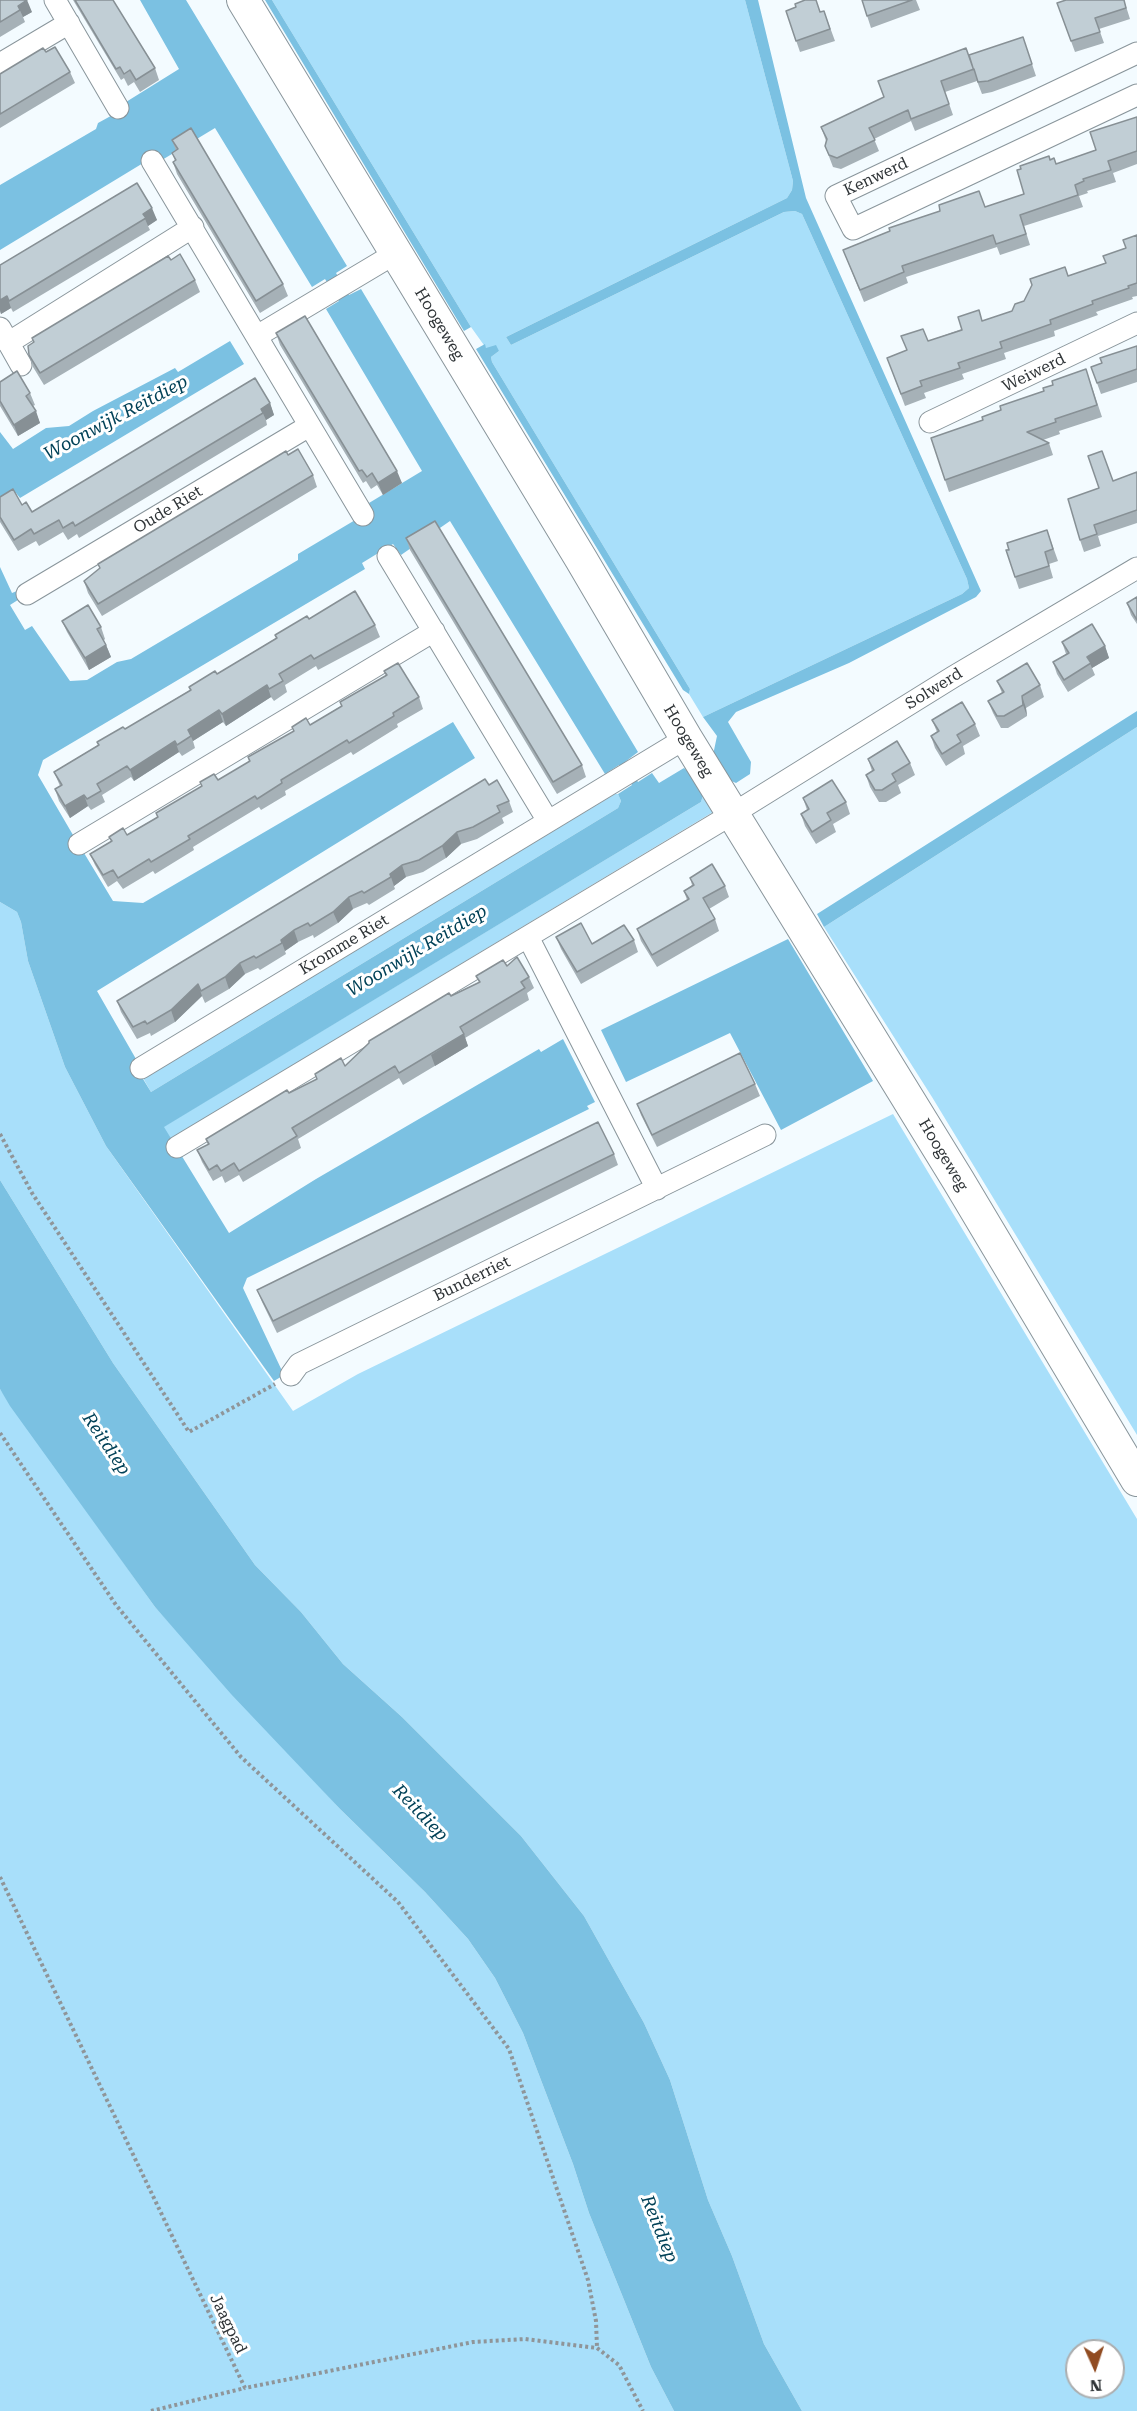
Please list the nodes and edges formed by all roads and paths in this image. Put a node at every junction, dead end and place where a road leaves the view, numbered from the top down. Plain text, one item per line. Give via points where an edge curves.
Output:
1 (55, 0) edge
2 (243, 0) edge
3 (69, 23) junction
4 (1137, 53) edge
5 (0, 64) edge
6 (1137, 94) edge
7 (118, 108) dead end
8 (152, 161) dead end
9 (193, 227) junction
10 (396, 253) junction
11 (1137, 323) edge
12 (4, 336) edge
13 (257, 336) junction
14 (21, 365) dead end
15 (930, 422) dead end
16 (309, 426) junction
17 (363, 514) dead end
18 (388, 556) dead end
19 (1137, 568) edge
20 (27, 594) dead end
21 (434, 631) junction
22 (691, 746) junction
23 (727, 804) junction
24 (548, 821) junction
25 (79, 844) dead end
26 (528, 937) junction
27 (141, 1068) dead end
28 (0, 1134) edge
29 (765, 1135) dead end
30 (177, 1147) dead end
31 (657, 1189) junction
32 (291, 1375) dead end
33 (269, 1388) dead end
34 (1, 1435) edge
35 (1137, 1480) edge
36 (0, 1877) edge
37 (597, 2348) junction
38 (245, 2388) junction
39 (151, 2411) edge
40 (643, 2411) edge

1 - 3 street
2 - 10 street, Hoogeweg
3 - 5 street
3 - 7 street
4 - 6 street, Kenwerd via 836,196 853,229
8 - 9 street
9 - 12 street
9 - 13 street
10 - 13 street
10 - 22 street, Hoogeweg
11 - 15 street, Weiwerd
12 - 14 street
13 - 16 street
16 - 17 street
16 - 20 street, Oude Riet
18 - 21 street
19 - 23 street, Solwerd
21 - 24 street
21 - 25 street
22 - 23 street, Hoogeweg
22 - 24 street, Kromme Riet via 656,757
23 - 26 street
23 - 35 street, Hoogeweg
24 - 27 street, Kromme Riet
26 - 30 street
26 - 31 street
28 - 33 path via 32,1193 189,1432
29 - 31 street, Bunderriet
31 - 32 street, Bunderriet via 299,1364
34 - 37 path via 116,1605 241,1757 398,1902 509,2049 588,2280
36 - 38 path, Jaagpad
37 - 38 path via 525,2339 473,2342
37 - 40 path via 618,2365
38 - 39 path

